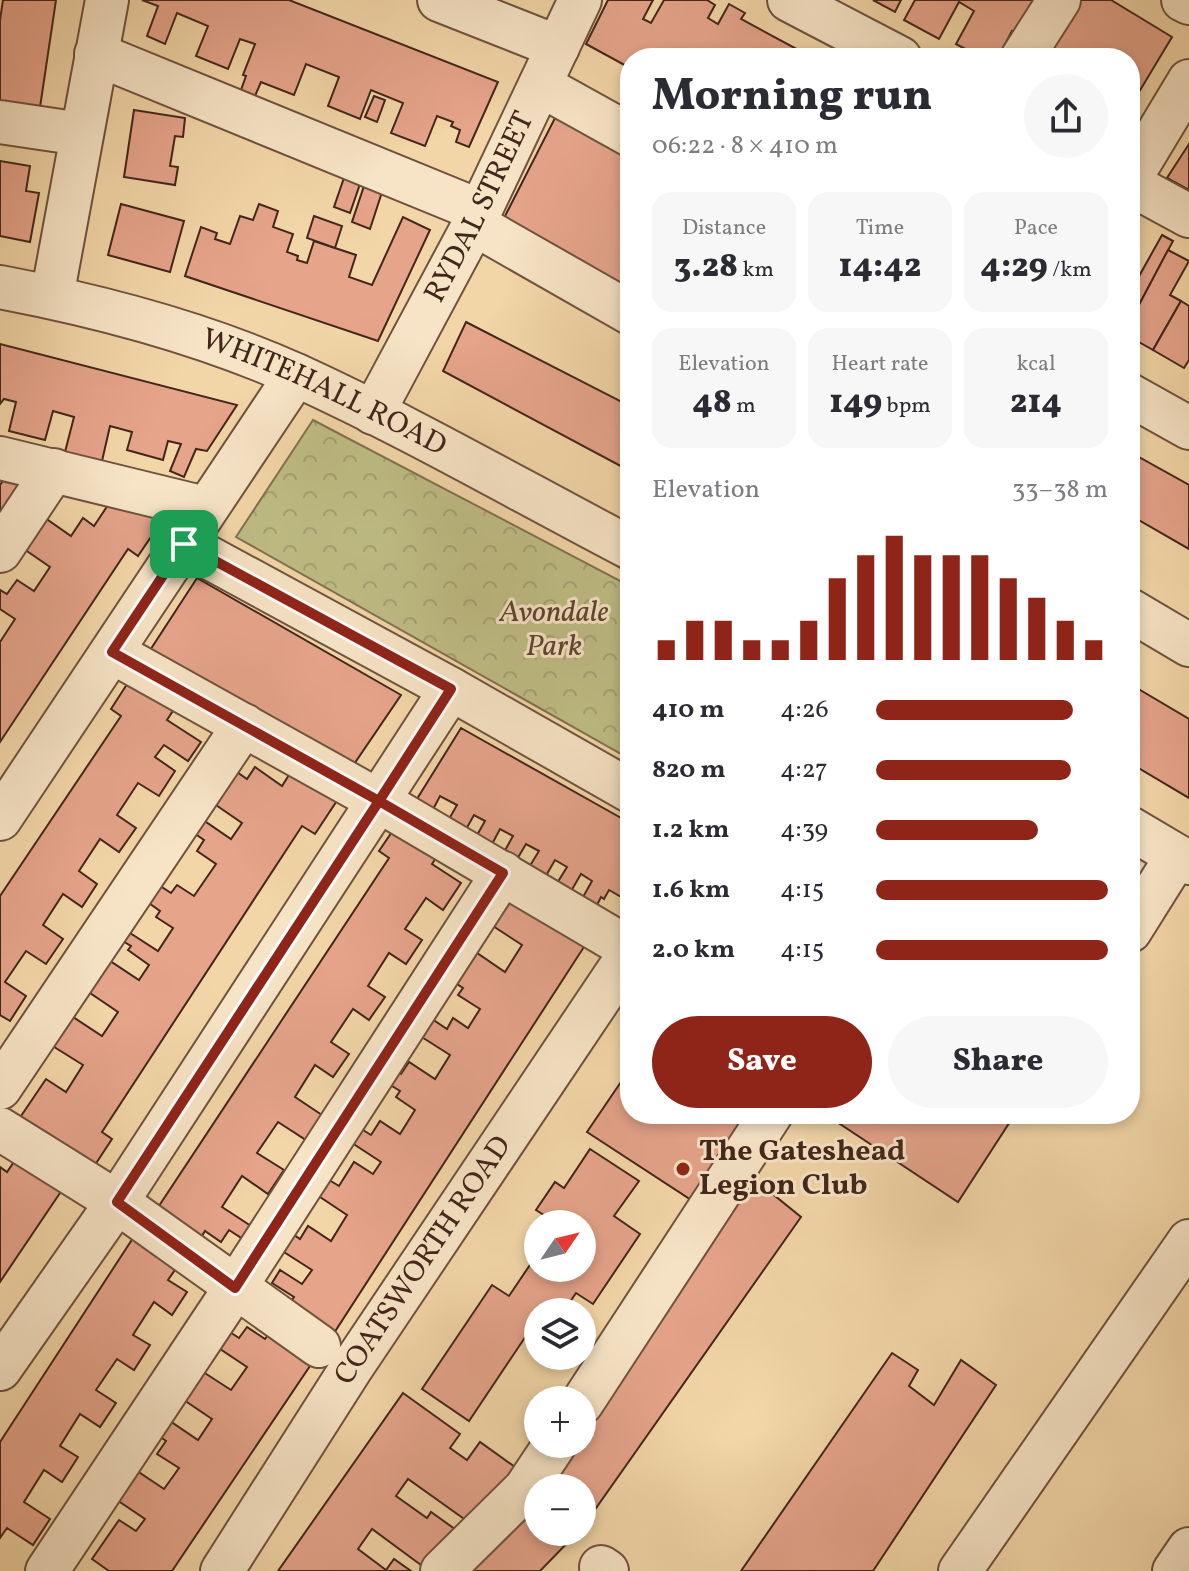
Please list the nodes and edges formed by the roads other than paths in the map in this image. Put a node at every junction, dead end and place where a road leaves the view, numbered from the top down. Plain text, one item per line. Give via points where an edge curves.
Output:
1 (107, 0) edge
2 (439, 0) edge
3 (580, 0) edge
4 (789, 0) edge
5 (1059, 0) edge
6 (1183, 0) edge
7 (1189, 3) edge
8 (558, 47) junction
9 (881, 48) edge
10 (1028, 48) edge
11 (96, 54) junction
12 (1189, 81) edge
13 (540, 85) junction
14 (0, 122) edge
15 (620, 129) edge
16 (81, 134) junction
17 (1140, 164) edge
18 (1140, 187) edge
19 (1189, 216) edge
20 (477, 217) junction
21 (0, 287) edge
22 (52, 297) junction
23 (620, 307) edge
24 (296, 375) junction
25 (1140, 401) edge
26 (373, 413) junction
27 (1189, 428) edge
28 (0, 458) edge
29 (54, 470) junction
30 (205, 508) junction
31 (620, 543) edge
32 (184, 544) junction
33 (0, 551) edge
34 (1140, 616) edge
35 (1189, 645) edge
36 (112, 652) junction
37 (451, 689) junction
38 (244, 725) junction
39 (620, 785) edge
40 (379, 801) junction
41 (0, 819) edge
42 (1140, 834) edge
43 (1183, 859) edge
44 (503, 873) junction
45 (1140, 917) edge
46 (620, 945) edge
47 (620, 966) edge
48 (0, 1088) edge
49 (764, 1124) edge
50 (0, 1129) edge
51 (117, 1202) junction
52 (1186, 1250) edge
53 (235, 1288) junction
54 (319, 1346) dead end
55 (0, 1369) edge
56 (593, 1386) edge
57 (546, 1458) edge
58 (1189, 1549) edge
59 (47, 1571) edge
60 (222, 1571) edge
61 (442, 1571) edge
62 (961, 1571) edge
63 (1174, 1571) edge

1 - 11 street
2 - 8 street
3 - 8 street, RYDAL STREET
4 - 9 street
5 - 10 street
6 - 7 street
8 - 13 street, RYDAL STREET
11 - 16 street
11 - 20 street
12 - 17 street
13 - 15 street
13 - 20 street, RYDAL STREET
14 - 16 street
16 - 22 street
18 - 19 street
20 - 23 street
20 - 26 street, RYDAL STREET
21 - 22 street, WHITEHALL ROAD
22 - 24 street, WHITEHALL ROAD via 207,341
24 - 26 street, WHITEHALL ROAD
24 - 30 street
25 - 27 street
26 - 31 street, WHITEHALL ROAD
28 - 29 street
29 - 30 street
29 - 33 street
30 - 32 street
32 - 36 street
32 - 37 street
34 - 35 street
36 - 38 street
36 - 41 street
37 - 39 street
37 - 40 street
38 - 40 street
38 - 48 street
40 - 44 street
40 - 51 street
42 - 43 street
43 - 45 street
44 - 46 street
44 - 53 street
47 - 60 street, COATSWORTH ROAD
49 - 56 street
50 - 51 street
51 - 53 street
51 - 55 street
52 - 62 street
53 - 54 street
53 - 59 street
57 - 61 street via 525,1489
58 - 63 street

